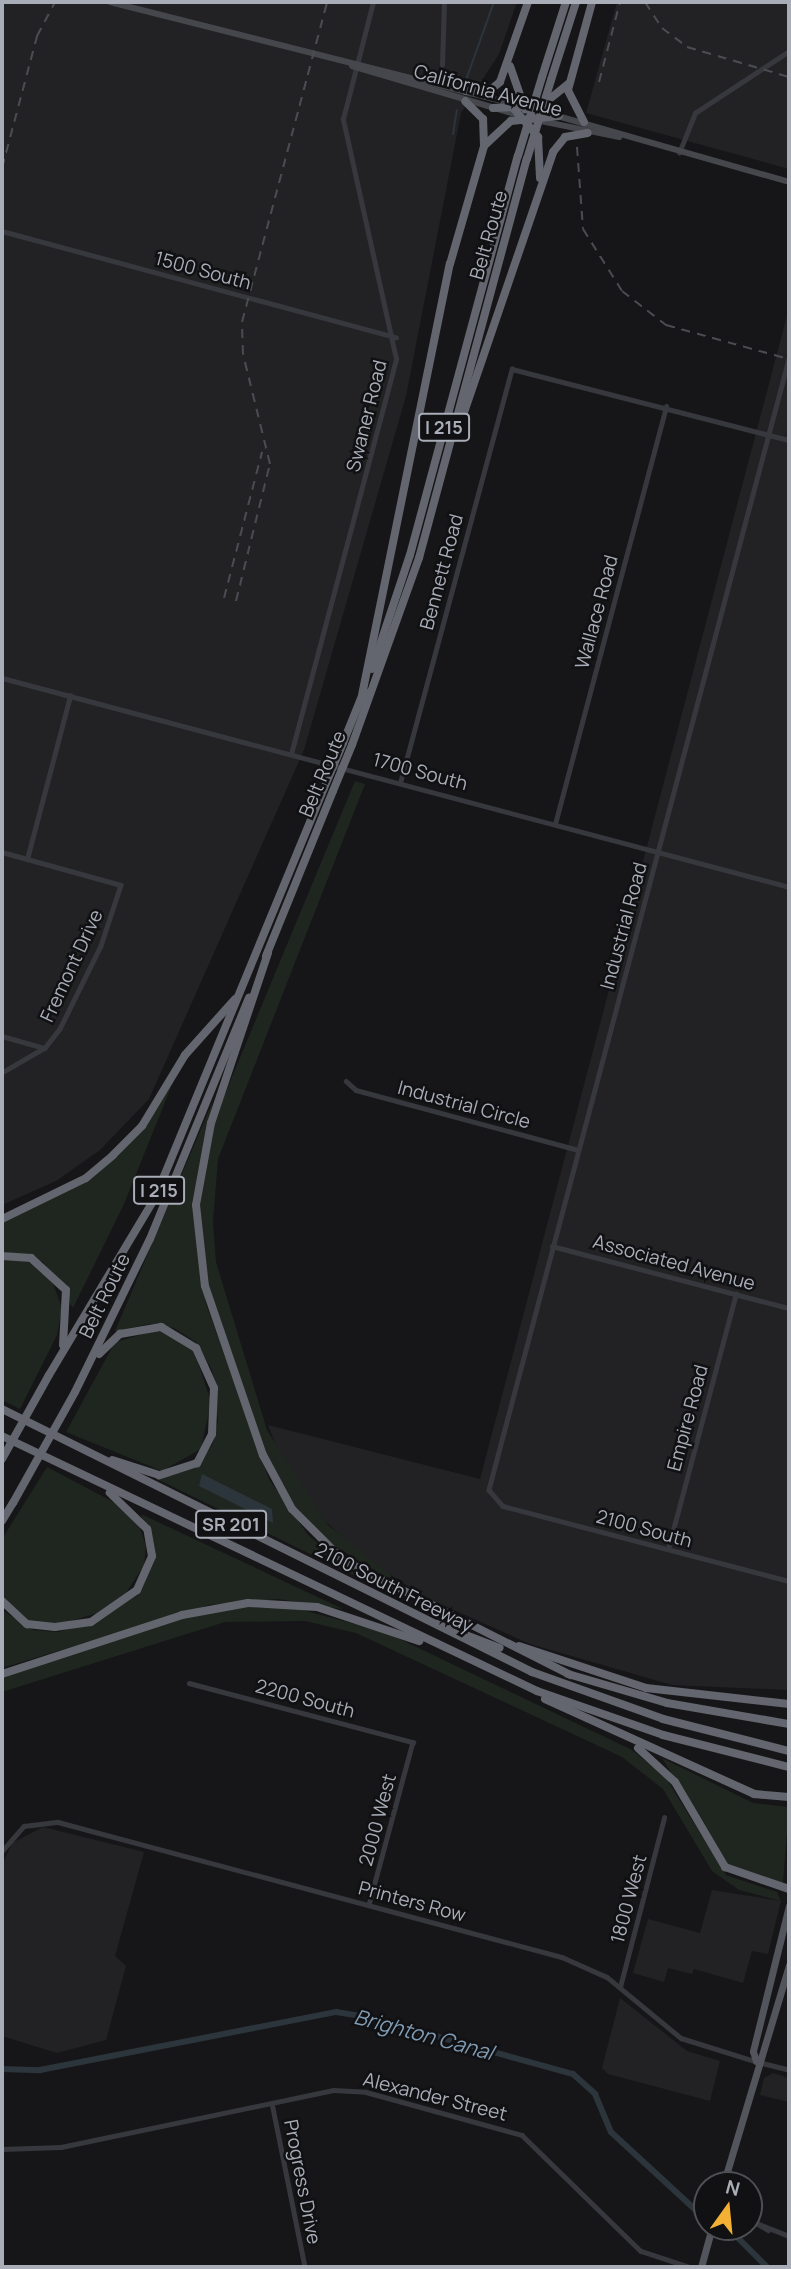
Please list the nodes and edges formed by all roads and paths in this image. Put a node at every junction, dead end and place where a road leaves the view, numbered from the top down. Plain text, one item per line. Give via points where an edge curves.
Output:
1 (110, 2) edge
2 (373, 2) edge
3 (444, 2) edge
4 (528, 2) edge
5 (566, 2) edge
6 (576, 2) edge
7 (592, 2) edge
8 (789, 51) edge
9 (510, 63) junction
10 (442, 65) dead end
11 (352, 66) junction
12 (547, 78) junction
13 (569, 83) junction
14 (466, 96) junction
15 (493, 108) joint
16 (523, 110) junction
17 (559, 116) joint
18 (546, 122) joint
19 (584, 122) junction
20 (587, 133) junction
21 (619, 136) junction
22 (484, 146) junction
23 (679, 153) junction
24 (522, 158) junction
25 (789, 182) edge
26 (534, 205) junction
27 (2, 232) edge
28 (396, 337) junction
29 (789, 359) edge
30 (666, 407) junction
31 (769, 435) junction
32 (789, 440) edge
33 (443, 468) junction
34 (2, 678) edge
35 (362, 695) junction
36 (70, 696) junction
37 (347, 744) junction
38 (291, 754) junction
39 (400, 783) junction
40 (329, 789) junction
41 (555, 824) junction
42 (2, 852) edge
43 (658, 852) junction
44 (27, 859) junction
45 (789, 887) edge
46 (268, 953) junction
47 (242, 992) junction
48 (2, 1036) edge
49 (45, 1048) junction
50 (2, 1073) edge
51 (346, 1082) dead end
52 (578, 1150) junction
53 (2, 1219) edge
54 (552, 1245) junction
55 (2, 1256) edge
56 (736, 1294) junction
57 (789, 1308) edge
58 (61, 1352) junction
59 (80, 1382) junction
60 (2, 1409) edge
61 (47, 1431) junction
62 (2, 1436) edge
63 (2, 1459) edge
64 (100, 1484) junction
65 (492, 1500) joint
66 (3, 1521) edge
67 (668, 1549) junction
68 (789, 1581) edge
69 (2, 1601) edge
70 (414, 1617) junction
71 (461, 1623) junction
72 (443, 1648) junction
73 (492, 1671) junction
74 (2, 1674) edge
75 (571, 1675) junction
76 (189, 1683) dead end
77 (789, 1704) edge
78 (789, 1722) edge
79 (621, 1737) junction
80 (413, 1742) joint
81 (789, 1751) edge
82 (789, 1767) edge
83 (789, 1797) edge
84 (664, 1818) dead end
85 (2, 1851) edge
86 (789, 1889) edge
87 (369, 1905) junction
88 (789, 1905) edge
89 (789, 1965) edge
90 (620, 1987) junction
91 (756, 2061) junction
92 (789, 2070) edge
93 (272, 2103) junction
94 (2, 2149) edge
95 (727, 2171) edge
96 (763, 2227) edge
97 (789, 2236) edge
98 (708, 2241) edge
99 (305, 2267) edge
100 (690, 2267) edge
101 (701, 2267) edge

1 - 11 main road, California Avenue
2 - 11 street, Swaner Road
3 - 10 street
4 - 9 highway
5 - 12 highway, Belt Route / I 215
6 - 12 highway, Belt Route / I 215
7 - 13 highway
8 - 23 street via 695,113
9 - 14 highway via 493,89
9 - 16 highway
11 - 14 main road, California Avenue
11 - 28 street, Swaner Road via 344,129
12 - 24 highway, Belt Route / I 215, bridge
13 - 16 highway via 551,101
13 - 19 highway via 570,106
14 - 15 main road, California Avenue
14 - 16 main road, California Avenue
14 - 22 highway via 483,120
15 - 16 highway
16 - 17 highway
16 - 18 highway
16 - 22 highway
16 - 26 highway via 542,153
17 - 19 main road, California Avenue
18 - 20 main road, California Avenue
19 - 21 main road, California Avenue
20 - 21 main road, California Avenue
20 - 26 highway via 558,142
21 - 23 main road, California Avenue
22 - 35 highway via 450,264
23 - 25 main road, California Avenue
24 - 33 highway, Belt Route / I 215
24 - 35 highway, Belt Route / I 215 via 410,555
26 - 33 highway
27 - 28 street, 1500 South
28 - 38 street, Swaner Road via 396,367
29 - 31 street, Industrial Road
30 - 31 street
30 - 39 street, Bennett Road via 512,369
30 - 41 street, Wallace Road
31 - 32 street
31 - 43 street, Industrial Road
33 - 37 highway, Belt Route / I 215 via 400,616
34 - 36 street, 1700 South
35 - 37 highway, Belt Route / I 215
36 - 38 street, 1700 South
36 - 44 street
37 - 40 highway, Belt Route / I 215, bridge
38 - 39 street, 1700 South
39 - 41 street, 1700 South
40 - 46 highway, Belt Route / I 215
40 - 47 highway, Belt Route / I 215
41 - 43 street, 1700 South
42 - 44 street
43 - 45 street, 1700 South
43 - 52 street, Industrial Road
44 - 49 street, Fremont Drive via 121,885 90,969
46 - 59 highway, Belt Route / I 215 via 150,1239
46 - 71 highway via 201,1162 196,1205 205,1286 263,1455 292,1509 361,1572
47 - 53 highway via 185,1055 142,1126 113,1155 67,1189
47 - 58 highway, Belt Route / I 215 via 155,1198
48 - 49 street
49 - 50 street, Fremont Drive
51 - 52 street, Industrial Circle via 356,1090
52 - 54 street, Industrial Road
54 - 56 street, Associated Avenue
54 - 65 street, Industrial Road via 491,1479
55 - 58 highway via 31,1258 66,1290
56 - 57 street, Associated Avenue
56 - 67 street, Empire Road
58 - 63 highway, Belt Route / I 215, bridge
59 - 61 highway via 120,1334 161,1327 185,1338 204,1360 214,1388 215,1420 203,1456 188,1468 159,1475
59 - 66 highway, Belt Route / I 215, bridge
60 - 61 highway, 2100 South Freeway / SR 201
61 - 70 highway, 2100 South Freeway / SR 201
62 - 64 highway, 2100 South Freeway / SR 201
64 - 69 highway via 147,1529 152,1556 137,1590 108,1613 71,1626 38,1628
64 - 72 highway, 2100 South Freeway / SR 201
65 - 67 street, 2100 South
67 - 68 street, 2100 South
70 - 75 highway
70 - 81 highway, 2100 South Freeway / SR 201 via 595,1697
71 - 75 highway
71 - 77 highway via 620,1681
72 - 73 highway, 2100 South Freeway / SR 201
72 - 74 highway via 317,1607 248,1603 182,1615
73 - 79 highway
73 - 82 highway, 2100 South Freeway / SR 201 via 628,1724
75 - 78 highway via 667,1703
76 - 80 street, 2200 South
79 - 83 highway via 760,1796
79 - 86 highway via 675,1782 725,1867
80 - 87 street, 2000 West
84 - 90 street, 1800 West
85 - 87 street, Printers Row via 17,1830 37,1821
87 - 90 street, Printers Row via 570,1959
88 - 91 main road via 752,2051
89 - 91 main road via 764,2054
90 - 91 street, Printers Row via 681,2038
91 - 92 street
91 - 95 main road
93 - 94 street, Alexander Street via 61,2147
93 - 99 street, Progress Drive
93 - 100 street, Alexander Street via 333,2090 366,2092 514,2132 641,2251
96 - 97 street
98 - 101 main road

